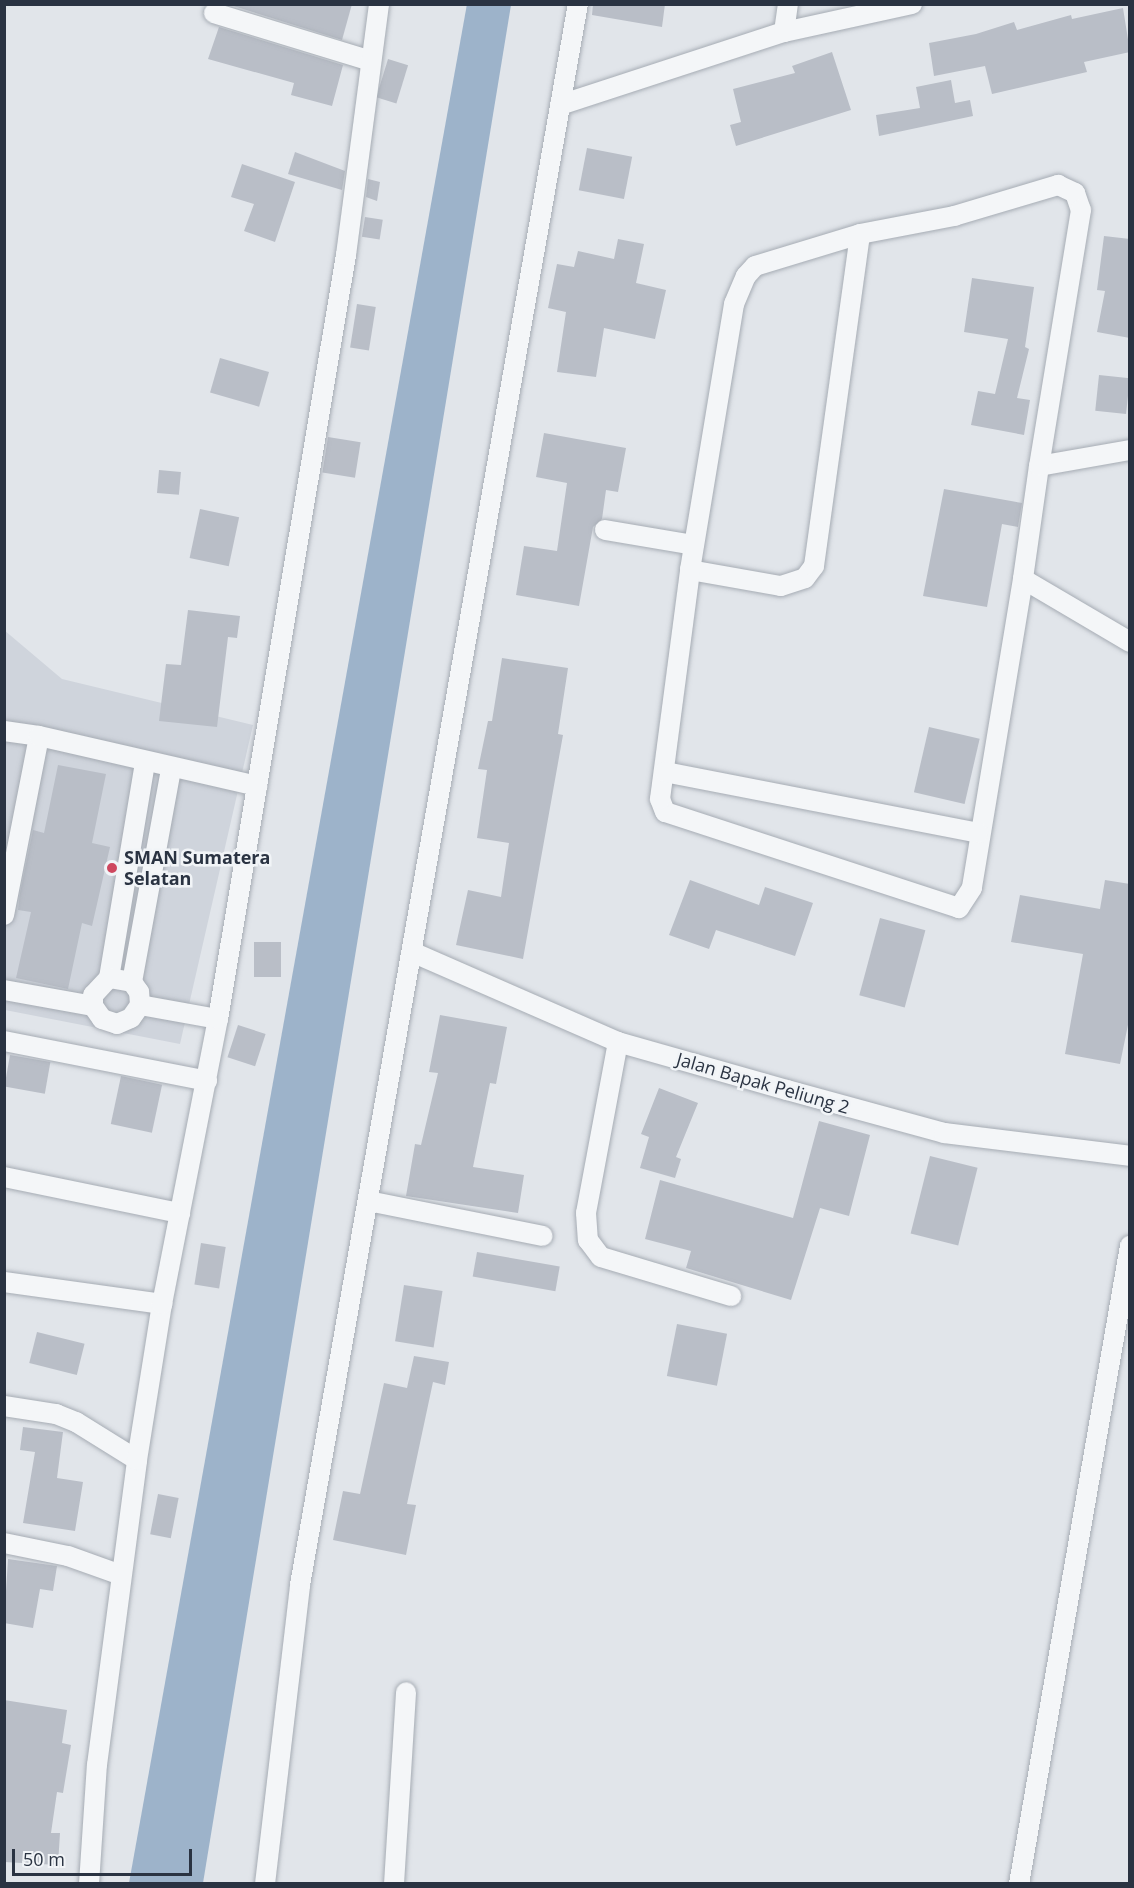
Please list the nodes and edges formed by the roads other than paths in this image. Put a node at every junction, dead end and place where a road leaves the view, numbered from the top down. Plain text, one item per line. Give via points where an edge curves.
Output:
1 (379, 4) edge
2 (578, 4) edge
3 (788, 4) edge
4 (912, 4) edge
5 (214, 13) dead end
6 (784, 32) junction
7 (371, 61) junction
8 (560, 105) junction
9 (860, 234) junction
10 (1130, 450) edge
11 (1039, 466) junction
12 (605, 530) dead end
13 (694, 545) junction
14 (690, 570) junction
15 (1023, 579) junction
16 (1130, 642) edge
17 (4, 731) edge
18 (39, 736) junction
19 (145, 763) junction
20 (171, 769) junction
21 (665, 772) junction
22 (257, 786) junction
23 (978, 834) junction
24 (4, 915) edge
25 (412, 952) junction
26 (109, 978) junction
27 (132, 982) junction
28 (4, 990) edge
29 (140, 1005) junction
30 (93, 1006) junction
31 (218, 1019) junction
32 (4, 1041) edge
33 (618, 1042) junction
34 (207, 1081) junction
35 (1130, 1156) edge
36 (4, 1178) edge
37 (368, 1201) junction
38 (180, 1213) junction
39 (543, 1236) dead end
40 (1130, 1246) edge
41 (4, 1282) edge
42 (731, 1296) dead end
43 (162, 1304) junction
44 (4, 1406) edge
45 (136, 1460) junction
46 (4, 1543) edge
47 (121, 1575) junction
48 (406, 1692) dead end
49 (89, 1884) edge
50 (266, 1884) edge
51 (394, 1884) edge
52 (1018, 1884) edge

1 - 7 street
2 - 8 street
3 - 6 street
4 - 6 street
5 - 7 street
6 - 8 street
7 - 22 street via 346,255
8 - 25 street
9 - 11 street via 954,216 1058,185 1075,193 1081,210
9 - 13 street via 755,266 738,290
9 - 14 street via 814,566 805,578 781,586
10 - 11 street
11 - 15 street
12 - 13 street
13 - 14 street
14 - 21 street
15 - 16 street
15 - 23 street
17 - 18 street
18 - 19 street
18 - 24 street
19 - 20 street
19 - 26 street
20 - 22 street
20 - 27 street
21 - 23 street
21 - 23 street via 661,805 673,817 952,908 964,903 972,888
22 - 31 street
25 - 33 street, Jalan Bapak Peliung 2
25 - 37 street
26 - 27 street
26 - 30 street via 93,994
27 - 29 street
28 - 30 street
29 - 30 street via 131,1018 117,1024 102,1019
29 - 31 street
31 - 34 street
32 - 34 street
33 - 35 street, Jalan Bapak Peliung 2 via 944,1133
33 - 42 street via 586,1213 588,1240 601,1257
34 - 38 street
36 - 38 street
37 - 39 street
37 - 50 street via 300,1585
38 - 43 street
40 - 52 street
41 - 43 street
43 - 45 street
44 - 45 street via 56,1414 96,1433
45 - 47 street
46 - 47 street via 68,1556
47 - 49 street via 97,1765
48 - 51 street

